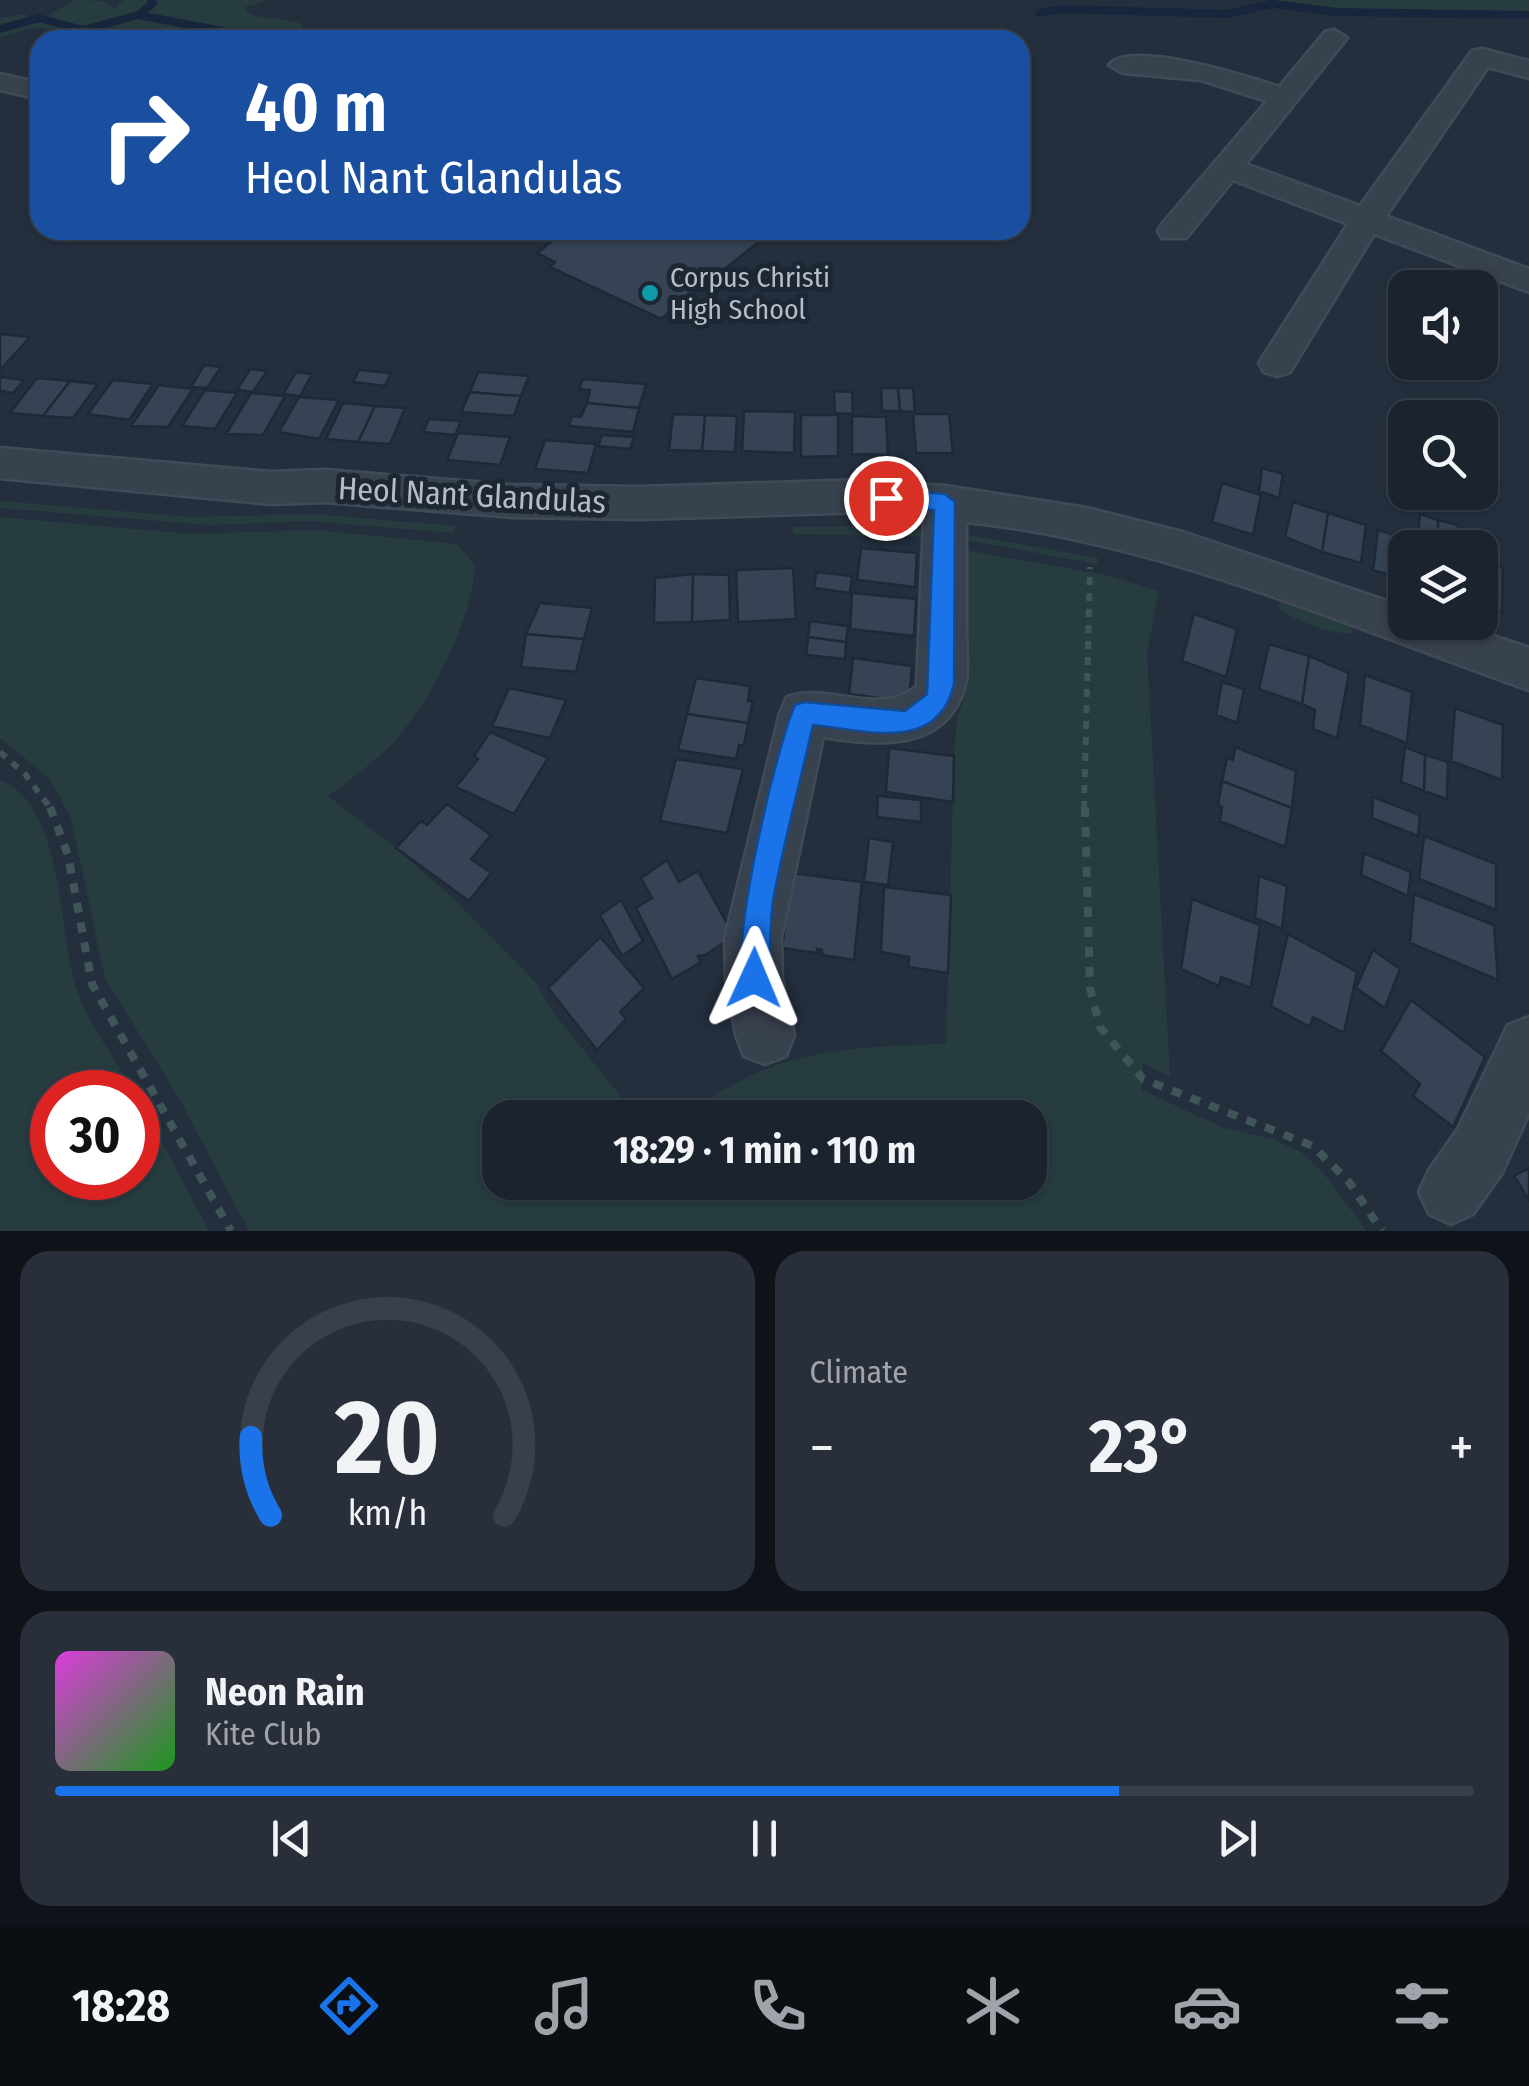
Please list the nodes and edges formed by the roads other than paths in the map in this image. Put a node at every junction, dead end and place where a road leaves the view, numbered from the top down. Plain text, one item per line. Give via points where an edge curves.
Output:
1 (1334, 38) dead end
2 (1123, 65) dead end
3 (1529, 70) edge
4 (0, 82) edge
5 (30, 89) edge
6 (1284, 97) junction
7 (1229, 168) junction
8 (1367, 220) junction
9 (1174, 231) dead end
10 (1529, 281) edge
11 (1277, 364) dead end
12 (0, 463) edge
13 (945, 502) junction
14 (1529, 669) edge
15 (765, 1036) dead end
16 (1529, 1046) edge
17 (1451, 1192) dead end

1 - 6 street
2 - 6 street via 1204,72
3 - 8 street via 1482,57
4 - 5 street
6 - 7 street
7 - 8 street
7 - 9 street
8 - 10 street
8 - 11 street
12 - 13 street, Heol Nant Glandulas via 512,502 864,496
13 - 14 street, Heol Nant Glandulas via 1057,518 1186,551
13 - 15 street via 938,700 906,722 804,713 753,938
16 - 17 street via 1480,1152

